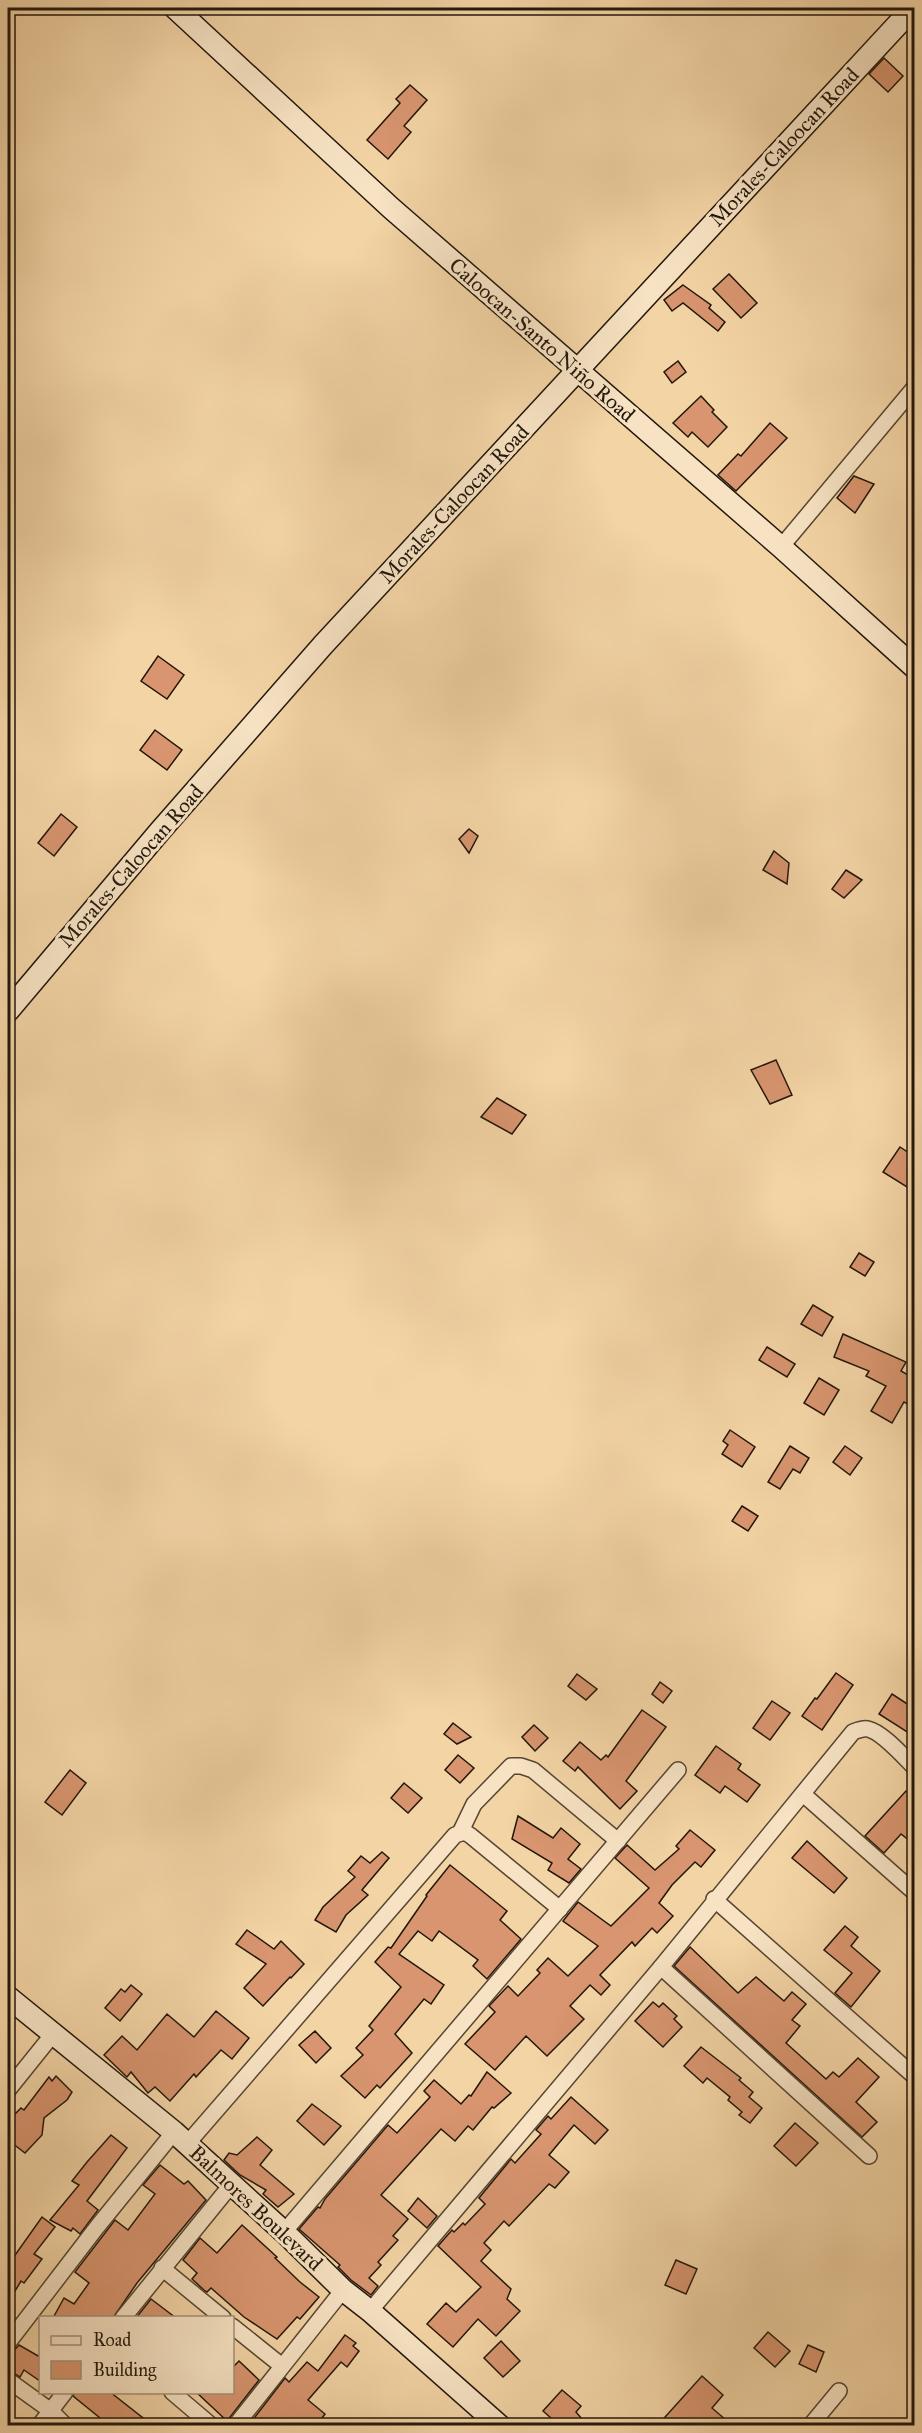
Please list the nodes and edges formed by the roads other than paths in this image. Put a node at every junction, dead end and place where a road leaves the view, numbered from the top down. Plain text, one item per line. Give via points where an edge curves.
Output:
1 (175, 8) edge
2 (913, 8) edge
3 (578, 372) junction
4 (915, 388) edge
5 (781, 547) junction
6 (915, 667) edge
7 (8, 1011) edge
8 (915, 1767) edge
9 (678, 1770) dead end
10 (803, 1794) junction
11 (460, 1833) junction
12 (618, 1841) junction
13 (915, 1892) edge
14 (714, 1899) junction
15 (560, 1909) junction
16 (661, 1966) junction
17 (8, 1996) edge
18 (53, 2034) junction
19 (915, 2076) edge
20 (8, 2090) edge
21 (180, 2138) junction
22 (868, 2156) dead end
23 (231, 2185) junction
24 (284, 2232) junction
25 (162, 2268) junction
26 (343, 2290) junction
27 (370, 2311) junction
28 (125, 2316) edge
29 (221, 2316) edge
30 (234, 2328) edge
31 (8, 2343) edge
32 (282, 2366) junction
33 (8, 2380) edge
34 (839, 2391) dead end
35 (64, 2394) edge
36 (174, 2394) edge
37 (51, 2411) junction
38 (39, 2426) edge
39 (66, 2426) edge
40 (212, 2426) edge
41 (235, 2426) edge
42 (500, 2426) edge
43 (810, 2426) edge

1 - 3 street, Caloocan-Santo Niño Road via 391,208
2 - 3 street, Morales-Caloocan Road
3 - 5 street, Caloocan-Santo Niño Road
3 - 7 street, Morales-Caloocan Road via 323,645
4 - 5 street
5 - 6 street, Caloocan-Santo Niño Road
8 - 10 street via 879,1735 864,1728 853,1732
9 - 12 street
10 - 13 street
10 - 14 street
11 - 12 street via 474,1804 511,1766 521,1766 533,1770
11 - 15 street via 471,1836
11 - 21 street
12 - 15 street
14 - 16 street
14 - 19 street
15 - 24 street
16 - 22 street
16 - 27 street
17 - 18 street, Balmores Boulevard
18 - 20 street
18 - 21 street, Balmores Boulevard
21 - 23 street, Balmores Boulevard
21 - 31 street via 97,2227
23 - 24 street, Balmores Boulevard
23 - 25 street
24 - 26 street, Balmores Boulevard
25 - 28 street
25 - 29 street
26 - 27 street, Balmores Boulevard
26 - 32 street
27 - 42 street, Balmores Boulevard
30 - 32 street
32 - 41 street
33 - 37 street
34 - 43 street
35 - 37 street
36 - 40 street
37 - 38 street
37 - 39 street

